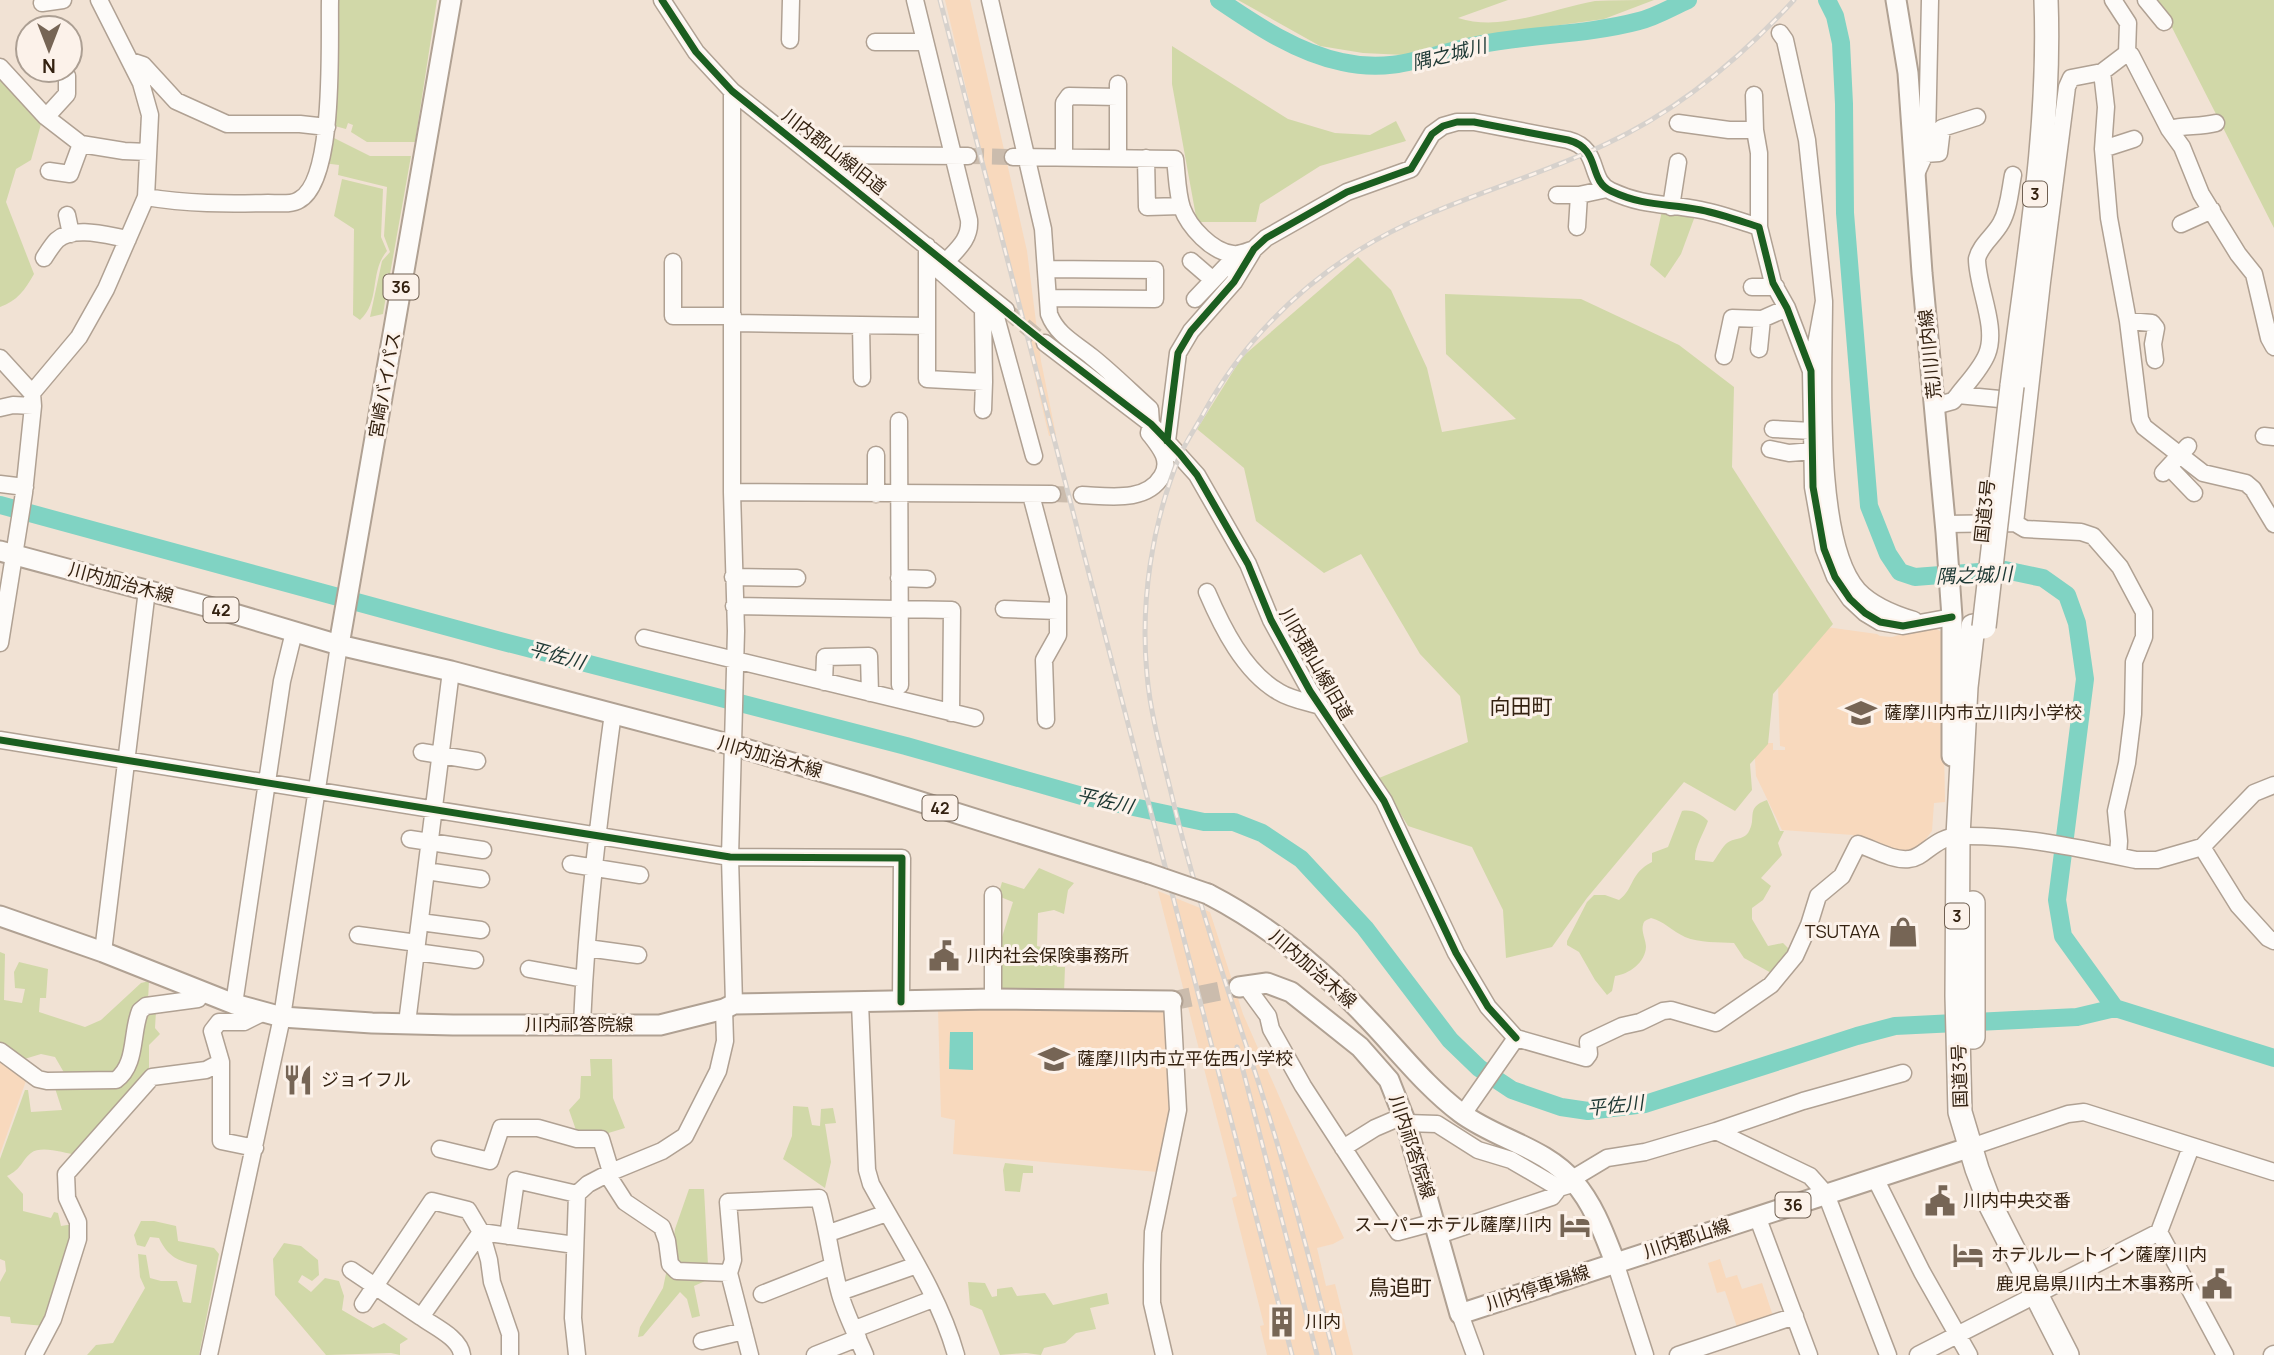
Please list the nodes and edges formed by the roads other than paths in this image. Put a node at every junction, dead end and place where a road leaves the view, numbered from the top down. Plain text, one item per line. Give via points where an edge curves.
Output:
1 (64, 0) edge
2 (99, 0) edge
3 (330, 0) edge
4 (451, 0) edge
5 (662, 0) edge
6 (791, 0) edge
7 (915, 0) edge
8 (990, 0) edge
9 (1896, 0) edge
10 (1930, 0) edge
11 (2032, 0) edge
12 (2046, 0) edge
13 (2113, 0) edge
14 (2146, 0) edge
15 (42, 3) dead end
16 (2164, 22) dead end
17 (1780, 33) dead end
18 (790, 40) dead end
19 (925, 42) junction
20 (875, 43) dead end
21 (2127, 53) junction
22 (131, 61) junction
23 (0, 67) edge
24 (2102, 72) junction
25 (67, 84) edge
26 (732, 92) junction
27 (1754, 95) dead end
28 (46, 117) junction
29 (1977, 117) dead end
30 (1678, 123) dead end
31 (2216, 123) dead end
32 (327, 127) junction
33 (2169, 129) junction
34 (1755, 131) junction
35 (2134, 139) dead end
36 (81, 144) junction
37 (2103, 149) junction
38 (148, 152) junction
39 (1925, 154) junction
40 (811, 155) junction
41 (960, 156) junction
42 (1020, 157) junction
43 (1064, 157) junction
44 (1118, 158) junction
45 (1146, 158) junction
46 (1678, 162) dead end
47 (49, 171) dead end
48 (1916, 174) junction
49 (2013, 174) dead end
50 (1607, 189) junction
51 (1557, 195) dead end
52 (1579, 195) junction
53 (146, 197) junction
54 (1181, 206) junction
55 (1671, 207) junction
56 (2212, 210) junction
57 (66, 215) dead end
58 (2181, 224) dead end
59 (1577, 227) dead end
60 (1759, 227) junction
61 (71, 234) junction
62 (128, 239) junction
63 (44, 258) dead end
64 (935, 259) junction
65 (1238, 260) junction
66 (1191, 261) dead end
67 (673, 262) dead end
68 (1046, 269) junction
69 (1213, 280) junction
70 (1752, 287) dead end
71 (1776, 287) junction
72 (1048, 298) junction
73 (1195, 299) dead end
74 (1824, 301) junction
75 (1787, 308) junction
76 (983, 309) junction
77 (1006, 310) tunnel mouth
78 (733, 319) junction
79 (1762, 319) junction
80 (2128, 321) junction
81 (861, 325) junction
82 (927, 326) junction
83 (1796, 329) junction
84 (1819, 330) junction
85 (1045, 343) tunnel mouth
86 (2274, 347) edge
87 (1759, 349) dead end
88 (1724, 356) dead end
89 (0, 358) edge
90 (2155, 360) dead end
91 (1811, 371) junction
92 (862, 378) dead end
93 (984, 382) junction
94 (2013, 391) junction
95 (1958, 395) junction
96 (32, 400) junction
97 (1935, 406) junction
98 (0, 408) edge
99 (983, 410) dead end
100 (899, 421) dead end
101 (1151, 424) junction
102 (1773, 429) dead end
103 (1812, 431) junction
104 (1167, 442) junction
105 (1770, 449) dead end
106 (1813, 451) junction
107 (876, 455) dead end
108 (1034, 456) dead end
109 (2175, 461) junction
110 (0, 484) edge
111 (24, 490) junction
112 (732, 492) junction
113 (2193, 493) dead end
114 (876, 494) junction
115 (898, 494) junction
116 (1052, 494) tunnel mouth
117 (1031, 495) junction
118 (1082, 495) tunnel mouth
119 (2015, 523) junction
120 (2274, 524) edge
121 (1946, 528) junction
122 (10, 549) edge
123 (733, 577) junction
124 (797, 578) dead end
125 (899, 578) junction
126 (927, 579) dead end
127 (147, 590) junction
128 (1207, 592) dead end
129 (734, 606) junction
130 (899, 609) junction
131 (1004, 609) dead end
132 (1058, 611) junction
133 (1965, 619) junction
134 (1923, 623) junction
135 (294, 632) junction
136 (341, 637) junction
137 (644, 638) dead end
138 (0, 643) edge
139 (733, 666) junction
140 (451, 671) junction
141 (824, 682) junction
142 (900, 685) dead end
143 (870, 693) junction
144 (1320, 706) junction
145 (613, 713) junction
146 (951, 713) junction
147 (975, 718) dead end
148 (1046, 720) dead end
149 (732, 737) junction
150 (0, 740) edge
151 (422, 752) dead end
152 (440, 755) junction
153 (125, 761) junction
154 (477, 761) dead end
155 (267, 784) junction
156 (2274, 785) edge
157 (317, 792) junction
158 (434, 810) junction
159 (597, 836) junction
160 (1965, 836) junction
161 (410, 839) dead end
162 (430, 842) junction
163 (2202, 847) junction
164 (483, 850) dead end
165 (2117, 855) junction
166 (730, 857) junction
167 (571, 864) dead end
168 (594, 868) junction
169 (426, 871) junction
170 (640, 875) dead end
171 (481, 879) dead end
172 (993, 895) dead end
173 (0, 916) edge
174 (420, 922) junction
175 (481, 930) dead end
176 (358, 936) dead end
177 (2274, 942) edge
178 (416, 948) junction
179 (587, 948) junction
180 (103, 952) junction
181 (638, 955) dead end
182 (475, 960) dead end
183 (529, 969) dead end
184 (584, 979) junction
185 (1243, 986) joint
186 (202, 991) junction
187 (993, 999) junction
188 (1172, 1001) joint
189 (901, 1002) junction
190 (860, 1003) junction
191 (234, 1004) junction
192 (729, 1006) junction
193 (262, 1013) junction
194 (282, 1017) junction
195 (407, 1023) junction
196 (582, 1026) junction
197 (1517, 1038) junction
198 (0, 1051) edge
199 (221, 1062) junction
200 (1903, 1073) dead end
201 (1463, 1114) junction
202 (1405, 1119) junction
203 (1716, 1131) junction
204 (1971, 1147) junction
205 (2191, 1147) junction
206 (254, 1148) junction
207 (1343, 1148) junction
208 (440, 1149) dead end
209 (2274, 1172) edge
210 (609, 1173) junction
211 (1875, 1178) junction
212 (1569, 1183) junction
213 (577, 1194) junction
214 (1826, 1194) junction
215 (887, 1213) junction
216 (1757, 1216) junction
217 (1437, 1229) junction
218 (481, 1232) junction
219 (2160, 1232) junction
220 (829, 1233) junction
221 (508, 1236) junction
222 (575, 1245) junction
223 (1615, 1262) junction
224 (917, 1265) junction
225 (834, 1266) junction
226 (351, 1270) dead end
227 (729, 1273) junction
228 (375, 1286) junction
229 (840, 1292) junction
230 (762, 1294) dead end
231 (2037, 1295) junction
232 (933, 1300) junction
233 (363, 1304) dead end
234 (1460, 1314) junction
235 (1795, 1316) junction
236 (421, 1318) junction
237 (744, 1331) junction
238 (856, 1333) junction
239 (1958, 1335) junction
240 (702, 1341) dead end
241 (34, 1355) edge
242 (209, 1355) edge
243 (462, 1355) edge
244 (510, 1355) edge
245 (577, 1355) edge
246 (750, 1355) edge
247 (815, 1355) edge
248 (865, 1355) edge
249 (956, 1355) edge
250 (1164, 1355) edge
251 (1475, 1355) edge
252 (1645, 1355) edge
253 (1678, 1355) edge
254 (1809, 1355) edge
255 (1888, 1355) edge
256 (1918, 1355) edge
257 (1969, 1355) edge
258 (2067, 1355) edge
259 (2225, 1355) edge

1 - 15 street
2 - 22 street
3 - 32 street
4 - 136 main road, 宮崎バイパス / 36
5 - 26 street, 川内郡山線旧道 via 696,52
6 - 18 street
7 - 19 street
8 - 42 street
9 - 48 main road, 荒川川内線
10 - 39 street
11 - 94 highway, 国道3号 / 3 via 2029,136
12 - 94 highway, 国道3号 / 3 via 2042,137
13 - 21 street via 2128,23
14 - 16 street
17 - 74 street via 1807,140
19 - 20 street
19 - 41 street
21 - 24 street
21 - 33 street
22 - 32 street via 144,65 177,101 227,124
22 - 38 street via 150,115
23 - 28 street
24 - 37 street via 2106,107
24 - 94 street via 2071,78 2067,87
25 - 28 street via 67,94
26 - 40 street, 川内郡山線旧道
26 - 78 street
27 - 34 street
28 - 36 street
29 - 39 street via 1942,128 1940,153
30 - 34 street
31 - 33 street
32 - 53 street via 315,184 297,202 183,203
33 - 56 street
34 - 60 street
35 - 37 street
36 - 38 street
36 - 47 street via 70,173
37 - 80 street via 2109,218
38 - 53 street
39 - 48 street
40 - 41 street
40 - 64 street, 川内郡山線旧道
41 - 64 street via 970,231 966,240
42 - 43 street
42 - 68 street via 1043,229
43 - 44 street
43 - 44 street via 1064,103 1069,96 1118,91
44 - 45 street
45 - 54 street via 1175,159
45 - 54 street via 1147,207
46 - 55 street
48 - 97 main road, 荒川川内線
49 - 95 street via 2001,224 1976,259 1989,325 1989,351
50 - 52 street
50 - 55 street via 1640,203
50 - 65 street via 1581,144 1457,122 1432,134 1411,169 1348,192 1266,238
51 - 52 street
52 - 59 street
53 - 62 street
54 - 65 street via 1197,231
55 - 60 street via 1701,210
56 - 58 street
56 - 86 street via 2254,274
57 - 61 street
60 - 71 street
61 - 62 street
61 - 63 street via 58,239
62 - 96 street via 79,337
64 - 76 street
64 - 77 street, 川内郡山線旧道
64 - 82 street
65 - 69 street
65 - 104 street via 1234,282 1178,353
66 - 69 street
67 - 78 street via 673,316
68 - 72 street
68 - 72 street via 1155,270 1155,299
69 - 73 street
70 - 71 street
71 - 75 street
72 - 101 street via 1049,314 1060,333 1150,409
74 - 84 street
74 - 134 street via 1824,438 1837,546 1858,589 1873,603
75 - 79 street
75 - 83 street
76 - 93 street
76 - 108 street via 996,317
78 - 81 street
78 - 112 street
79 - 87 street
79 - 88 street via 1732,318
80 - 90 street via 2152,323 2156,328
80 - 109 street via 2140,419
81 - 82 street
81 - 92 street
82 - 93 street via 928,379
83 - 84 street
83 - 91 street
84 - 91 street
85 - 101 street, 川内郡山線旧道
89 - 96 street
91 - 103 street
93 - 99 street
94 - 95 street
94 - 119 street
94 - 133 highway, 国道3号 / 3
95 - 97 street
96 - 98 street
96 - 111 street
97 - 121 main road, 荒川川内線
100 - 115 street
101 - 104 street, 川内郡山線旧道
101 - 118 street via 1149,433 1166,461 1154,488 1134,496
102 - 103 street
103 - 106 street
104 - 144 street, 川内郡山線旧道 via 1197,475 1226,525 1271,620
105 - 106 street
106 - 134 street via 1813,487 1824,549 1835,577 1850,599 1880,622
107 - 114 street
109 - 113 street
109 - 120 street via 2246,483
110 - 111 street
111 - 122 street
112 - 114 street
112 - 123 street
114 - 115 street
115 - 117 street
115 - 125 street
116 - 117 street
117 - 132 street
119 - 121 street
119 - 165 street via 2025,529 2093,536 2120,567 2144,612 2144,637 2134,662 2127,763 2116,811
121 - 133 main road, 荒川川内線
122 - 127 main road, 川内加治木線 / 42
122 - 138 street
123 - 124 street
123 - 129 street
125 - 126 street
125 - 130 street
127 - 135 main road, 川内加治木線 / 42
127 - 153 street
128 - 144 street via 1226,635 1255,671 1279,692
129 - 130 street
129 - 139 street
130 - 142 street
130 - 146 street via 953,610
131 - 132 street
132 - 148 street via 1058,635 1044,660
133 - 134 street
133 - 160 highway, 国道3号 / 3
135 - 136 main road, 川内加治木線 / 42
135 - 155 street
136 - 140 main road, 川内加治木線 / 42
136 - 157 street
137 - 139 street
139 - 141 street
139 - 149 street
140 - 145 main road, 川内加治木線 / 42
140 - 152 street
141 - 143 street
141 - 143 street via 825,657 869,656
143 - 146 street
144 - 197 street, 川内郡山線旧道 via 1384,801 1455,953 1488,1007
145 - 149 main road, 川内加治木線 / 42
145 - 159 street
146 - 147 street
149 - 166 street
149 - 201 main road, 川内加治木線 / 42, bridge via 1208,894 1298,950
150 - 153 street
151 - 152 street
152 - 154 street
152 - 158 street
153 - 155 street
153 - 180 street
155 - 157 street
155 - 191 street
156 - 163 street via 2254,793
157 - 158 street
157 - 194 street
158 - 159 street
158 - 162 street
159 - 166 street
159 - 168 street
160 - 165 street via 2011,838
160 - 197 street via 1941,839 1910,859 1858,844 1842,876 1818,896 1795,956 1771,985 1716,1023 1663,1011 1588,1042 1586,1058
160 - 204 highway, 国道3号 / 3 via 1966,1049 1960,1112
161 - 162 street
162 - 164 street
162 - 169 street
163 - 165 street via 2157,860
163 - 177 street via 2238,905
166 - 189 street via 901,858
166 - 192 street
167 - 168 street
168 - 170 street
168 - 179 street
169 - 171 street
169 - 174 street
172 - 187 street
173 - 180 main road, 川内祁答院線
174 - 175 street
174 - 178 street
176 - 178 street
178 - 182 street
178 - 195 street
179 - 181 street
179 - 184 street
180 - 186 main road, 川内祁答院線
183 - 184 street
184 - 196 street
185 - 202 main road, 川内祁答院線 via 1267,983 1301,998 1360,1047 1389,1080
185 - 207 street via 1268,1016 1303,1086
186 - 191 main road, 川内祁答院線
186 - 198 street via 198,999 146,1006 140,1011 128,1065 116,1080 37,1079
187 - 188 main road, 川内祁答院線
187 - 189 main road, 川内祁答院線
188 - 250 street via 1178,1110 1153,1232 1152,1303
189 - 190 main road, 川内祁答院線
190 - 192 main road, 川内祁答院線
190 - 215 street via 867,1170
191 - 193 main road, 川内祁答院線
192 - 196 main road, 川内祁答院線 via 660,1025
192 - 210 street via 718,1071 685,1136
193 - 194 main road, 川内祁答院線
193 - 199 street via 244,1022 219,1022 212,1031
194 - 195 main road, 川内祁答院線
194 - 206 street
195 - 196 main road, 川内祁答院線
197 - 201 street
199 - 206 street via 221,1141
199 - 241 street via 206,1070 152,1077 66,1174 78,1239 54,1320
200 - 203 street
201 - 212 main road via 1545,1158
202 - 207 street via 1375,1128
202 - 212 street via 1437,1124 1478,1150
202 - 217 main road, 川内祁答院線
203 - 212 street via 1607,1158
203 - 214 street via 1810,1176
204 - 205 street via 2084,1112
204 - 211 main road, 川内郡山線 / 36
204 - 231 highway, 国道3号 / 3 via 1992,1206
205 - 209 street
205 - 219 street
206 - 242 street
207 - 217 street via 1398,1232
208 - 210 street via 491,1161 500,1128 538,1128 577,1139 601,1139
210 - 213 street
210 - 227 street via 625,1202 662,1227 670,1264 677,1271
211 - 214 main road, 川内郡山線 / 36
211 - 239 street
212 - 217 street via 1552,1197
212 - 223 main road via 1591,1207
213 - 221 street via 516,1180
213 - 222 street
214 - 216 main road, 川内郡山線 / 36
214 - 255 street
215 - 220 street
215 - 224 street
216 - 223 main road, 川内郡山線 / 36
216 - 235 street
217 - 234 main road, 川内祁答院線
218 - 221 street
218 - 228 street via 468,1210 432,1201
218 - 236 street
218 - 244 street via 510,1334
219 - 231 street
219 - 259 street
220 - 225 street
220 - 227 street via 819,1198 727,1202 733,1260
221 - 222 street
222 - 245 street
223 - 234 main road, 川内停車場線
223 - 252 street
224 - 229 street
224 - 232 street
225 - 229 street
225 - 230 street
226 - 228 street
227 - 237 street
228 - 233 street
228 - 236 street
229 - 238 street
231 - 239 street
231 - 258 highway, 国道3号 / 3
232 - 238 street
232 - 249 street
234 - 251 street
235 - 253 street
235 - 254 street
236 - 243 street via 456,1342
237 - 240 street
237 - 246 street
238 - 247 street
238 - 248 street
239 - 256 street
239 - 257 street

